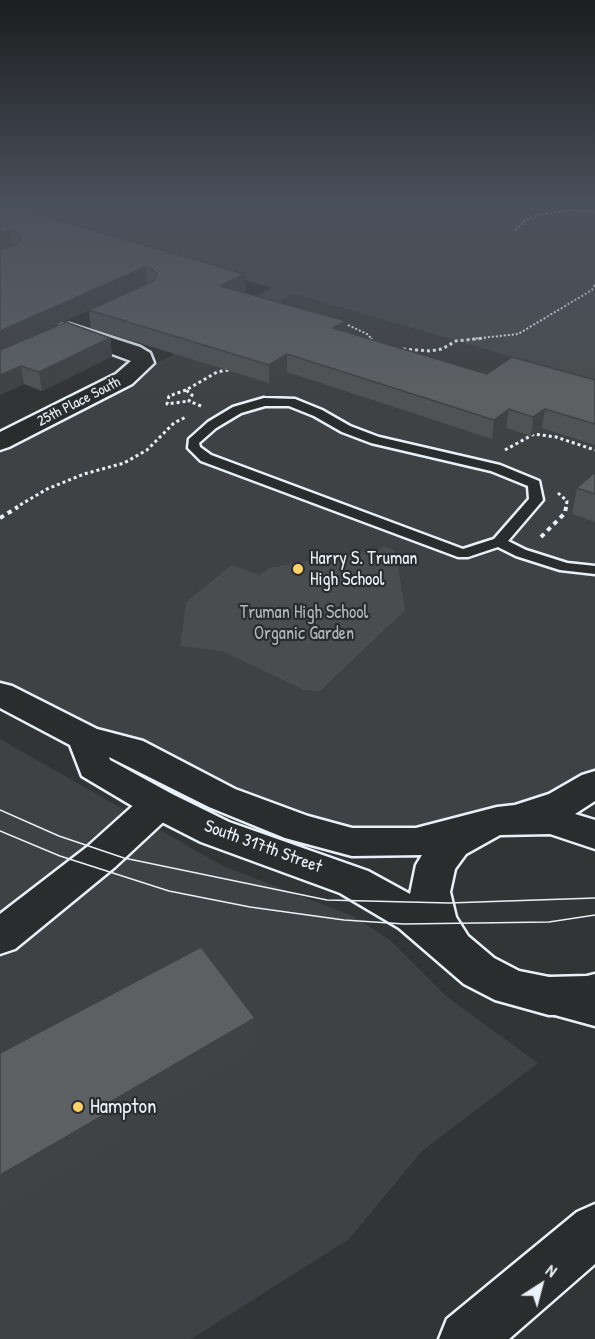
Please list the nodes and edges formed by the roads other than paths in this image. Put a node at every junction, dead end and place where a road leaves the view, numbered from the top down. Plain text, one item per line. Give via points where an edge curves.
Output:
1 (96, 315) edge
2 (0, 442) edge
3 (499, 542) junction
4 (595, 570) edge
5 (0, 694) edge
6 (85, 738) junction
7 (595, 784) edge
8 (159, 804) junction
9 (518, 819) junction
10 (477, 828) junction
11 (595, 835) edge
12 (0, 937) edge
13 (453, 948) junction
14 (595, 992) edge
15 (549, 996) junction
16 (595, 1007) edge
17 (595, 1230) edge
18 (467, 1339) edge

1 - 2 main road, 25th Place South via 57,334 132,352 143,363 124,379
3 - 3 lane via 536,500 534,484 506,471 375,440 291,402 264,402 237,410 193,442 194,448 206,458 463,554
3 - 4 lane via 565,567
5 - 6 main road, South 317th Street
6 - 8 main road, South 317th Street via 95,767
6 - 10 main road, South 317th Street via 130,750 222,798 299,828 352,842 416,842
7 - 9 main road via 562,804
8 - 12 main road
8 - 13 main road, South 317th Street via 215,832 354,882 414,916
9 - 10 main road, South 317th Street
9 - 11 main road via 552,820
10 - 13 main road via 452,844 436,865 430,892 436,920
13 - 15 main road, South 317th Street via 479,970 512,987
14 - 15 main road
15 - 16 main road
17 - 18 main road

